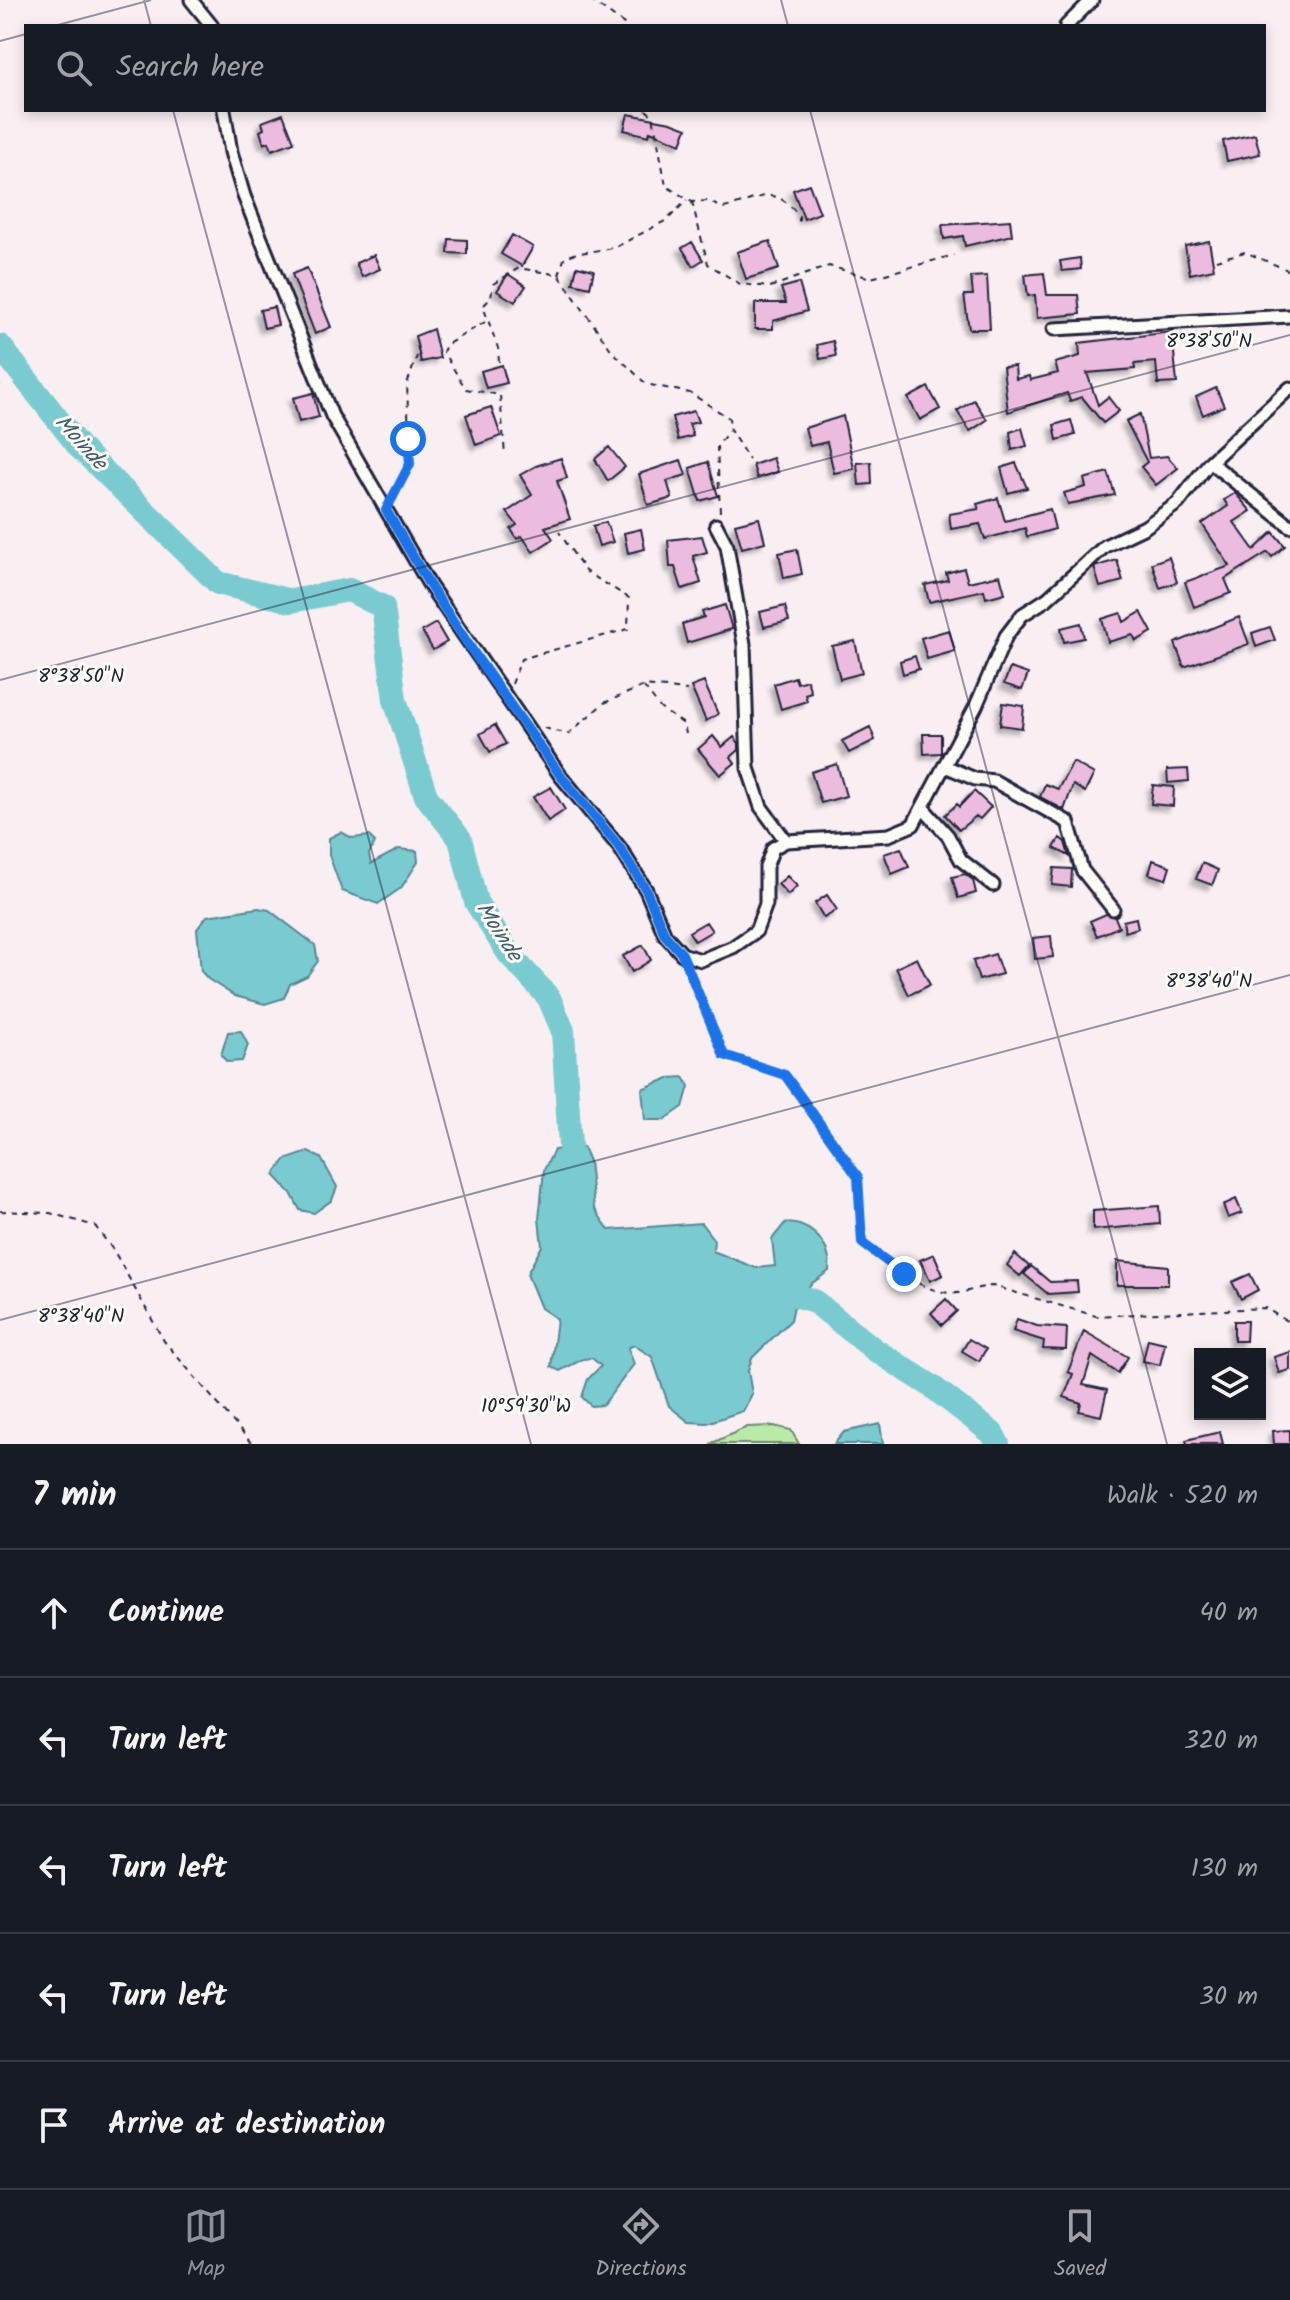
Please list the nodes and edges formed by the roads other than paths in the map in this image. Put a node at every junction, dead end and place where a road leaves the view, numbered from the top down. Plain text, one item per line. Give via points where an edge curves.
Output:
1 (191, 0) edge
2 (1092, 0) edge
3 (210, 24) edge
4 (1068, 24) edge
5 (224, 112) edge
6 (1290, 316) edge
7 (1054, 329) dead end
8 (1290, 388) edge
9 (1210, 462) junction
10 (716, 525) road end
11 (1290, 526) edge
12 (945, 766) junction
13 (923, 808) junction
14 (786, 841) junction
15 (993, 885) dead end
16 (1113, 909) dead end

1 - 3 street
2 - 4 street
5 - 14 street via 244,196 319,390 430,586 530,731 620,848 665,935 682,954 701,960 756,931 766,904 766,867 773,848
6 - 7 street
8 - 9 street
9 - 11 street
9 - 12 street via 1178,503 1105,546 1022,615 987,672
10 - 14 street via 727,546 744,644 748,768 761,807
12 - 13 street
12 - 16 street via 994,781 1068,822 1082,870
13 - 14 street via 913,825 889,835
13 - 15 street via 961,860

